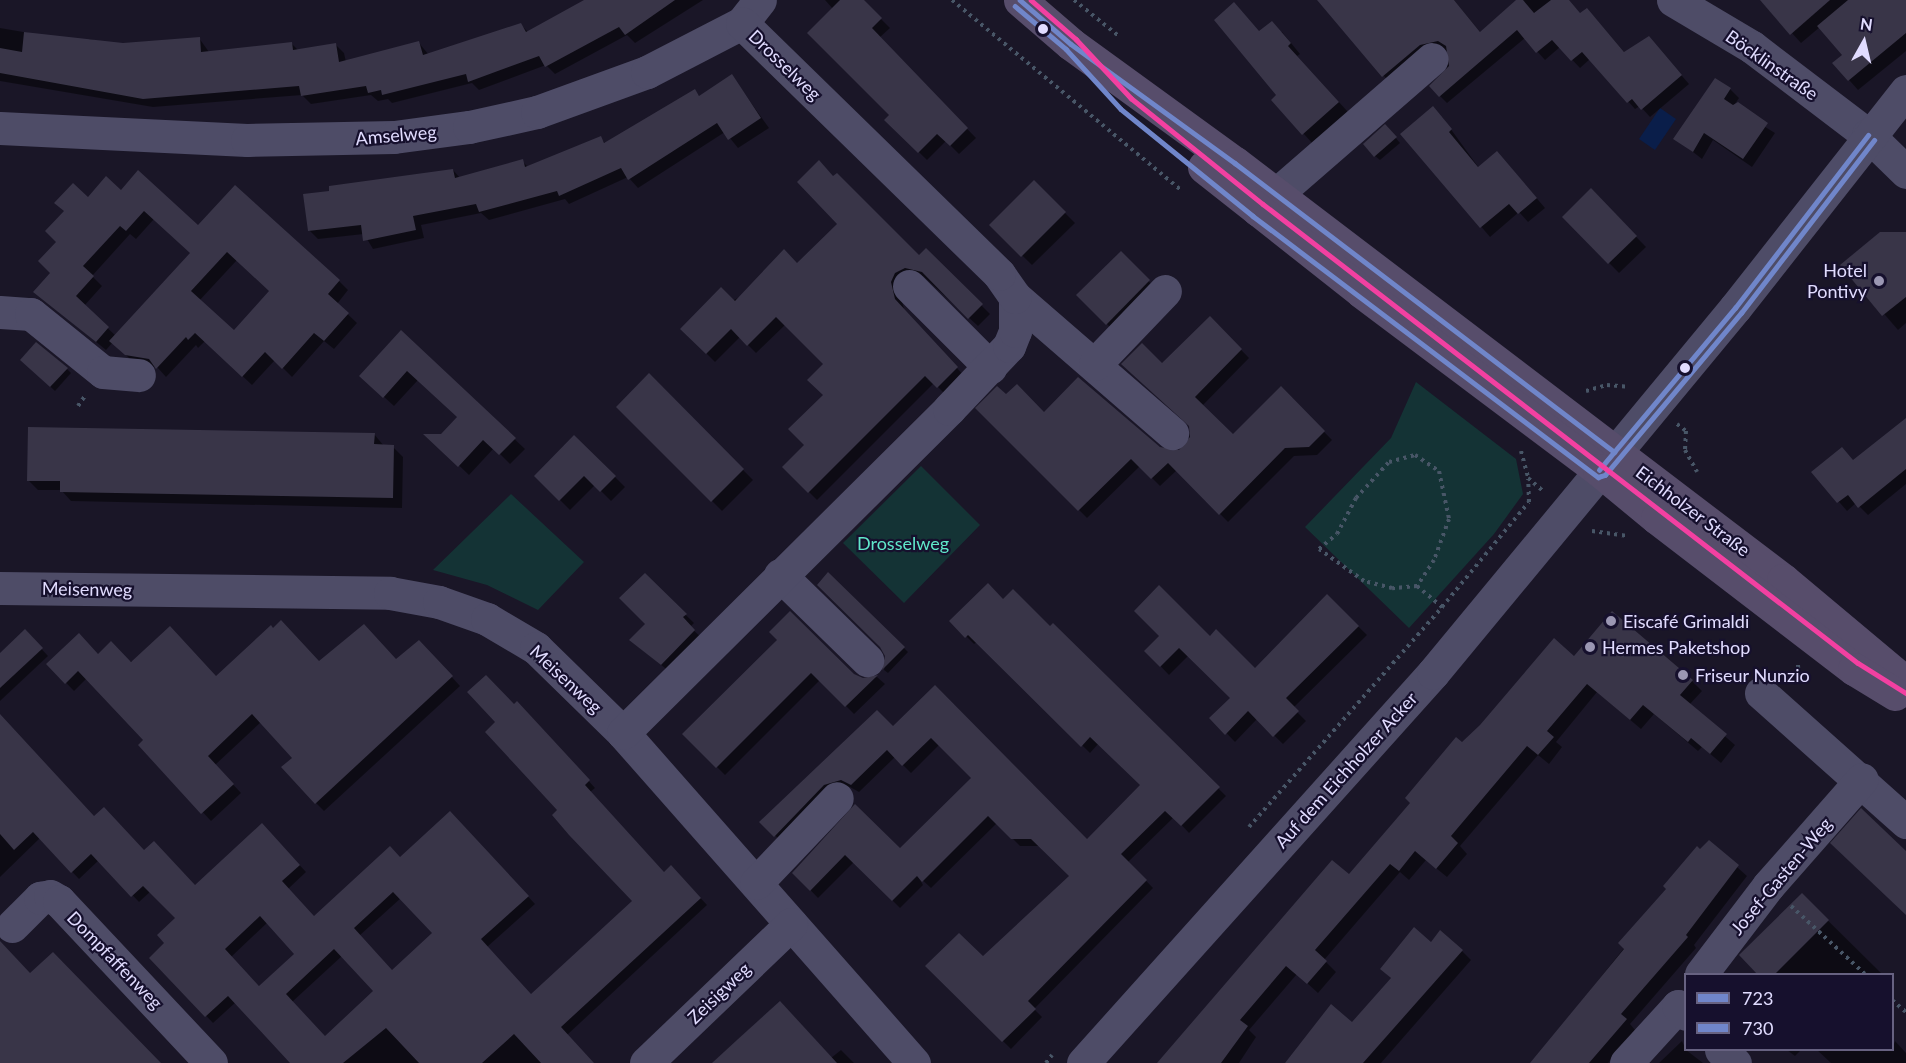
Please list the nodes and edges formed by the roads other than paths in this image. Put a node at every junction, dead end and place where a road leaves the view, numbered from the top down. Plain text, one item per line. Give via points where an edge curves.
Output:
1 (1020, 0) edge
2 (1673, 0) edge
3 (751, 11) edge
4 (1432, 59) dead end
5 (1906, 91) edge
6 (0, 128) edge
7 (1868, 135) junction
8 (1906, 172) edge
9 (1267, 203) junction
10 (909, 286) dead end
11 (1165, 291) dead end
12 (1015, 297) junction
13 (0, 312) edge
14 (1095, 364) junction
15 (990, 367) junction
16 (139, 375) dead end
17 (1172, 433) dead end
18 (1607, 461) junction
19 (780, 575) junction
20 (0, 588) edge
21 (867, 660) dead end
22 (1906, 683) edge
23 (1761, 693) dead end
24 (1906, 702) edge
25 (623, 733) junction
26 (1862, 779) junction
27 (837, 798) dead end
28 (1906, 822) edge
29 (756, 883) junction
30 (791, 924) junction
31 (12, 926) dead end
32 (1703, 973) edge
33 (1683, 1005) edge
34 (1722, 1051) edge
35 (1069, 1058) edge
36 (211, 1063) edge
37 (646, 1063) edge
38 (914, 1063) edge
39 (1626, 1063) edge
40 (1734, 1063) edge

1 - 9 main road, Eichholzer Straße
2 - 7 street, Böcklinstraße via 1752,47
3 - 6 street, Amselweg via 647,72 537,112 469,127 394,137 268,140
3 - 12 street, Drosselweg via 999,274
4 - 9 street
5 - 7 street, Auf dem Eichholzer Acker
7 - 8 street, Böcklinstraße
7 - 18 street, Auf dem Eichholzer Acker
9 - 18 main road, Eichholzer Straße
10 - 15 street
11 - 14 street
12 - 14 street, Drosselweg
12 - 15 street via 1016,331 1009,346
13 - 16 street via 31,314 103,372
14 - 17 street, Drosselweg
15 - 19 street
18 - 22 main road, Eichholzer Straße via 1809,600
18 - 24 main road, Eichholzer Straße via 1854,669
18 - 35 street, Auf dem Eichholzer Acker via 1467,630
19 - 21 street
19 - 25 street
20 - 25 street, Meisenweg via 390,593 439,602 488,619 536,648
23 - 26 street
25 - 29 street, Meisenweg
26 - 28 street
26 - 32 street, Josef-Gasten-Weg via 1768,886
27 - 29 street
29 - 30 street, Meisenweg
30 - 37 street, Zeisigweg
30 - 38 street, Meisenweg
31 - 36 street, Dompfaffenweg via 40,898 50,896 59,901
33 - 39 street
34 - 40 street

